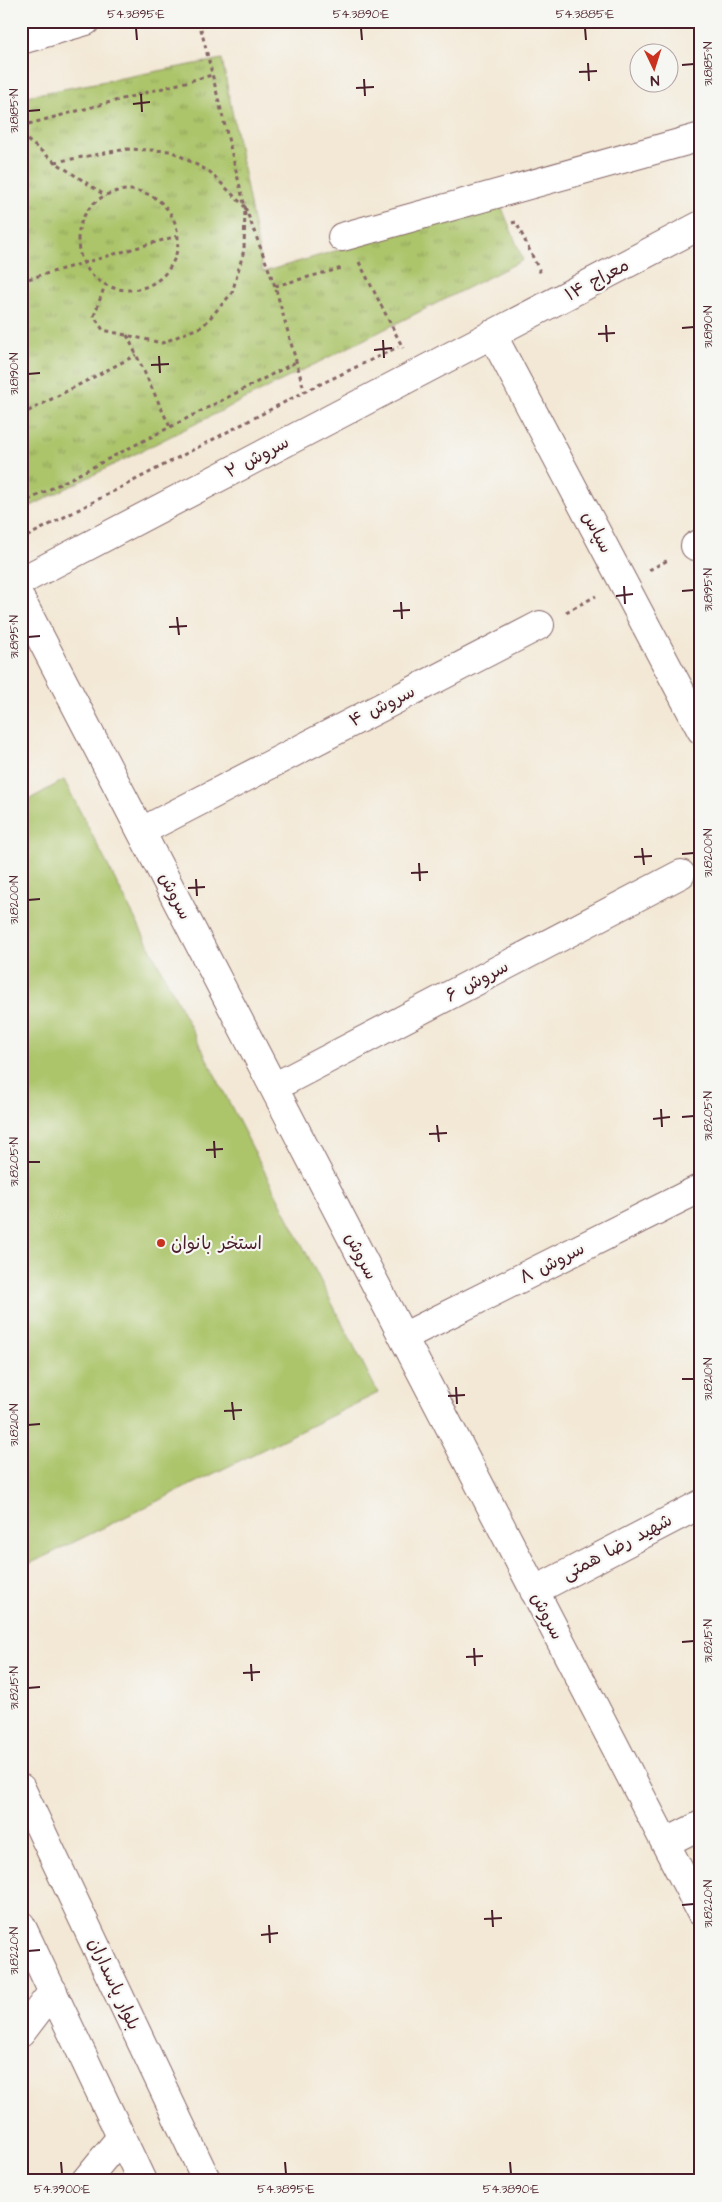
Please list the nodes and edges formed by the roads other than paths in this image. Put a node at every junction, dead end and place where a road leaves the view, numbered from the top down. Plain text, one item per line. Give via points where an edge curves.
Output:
1 (86, 21) edge
2 (21, 40) edge
3 (701, 137) edge
4 (701, 225) edge
5 (342, 237) road end
6 (492, 334) junction
7 (21, 581) edge
8 (21, 600) edge
9 (540, 625) road end
10 (701, 730) edge
11 (142, 831) junction
12 (681, 874) dead end
13 (274, 1087) junction
14 (701, 1188) edge
15 (403, 1338) junction
16 (701, 1504) edge
17 (534, 1591) junction
18 (21, 1788) edge
19 (701, 1824) edge
20 (665, 1843) junction
21 (701, 1912) edge
22 (21, 1924) edge
23 (53, 1991) junction
24 (21, 2033) edge
25 (121, 2137) junction
26 (85, 2181) edge
27 (142, 2181) edge
28 (207, 2181) edge

1 - 2 street
3 - 5 street
4 - 6 street, معراج ۱۴
6 - 7 street, سروش ۲
6 - 10 street, سپاس
8 - 11 street, سروش
9 - 11 street, سروش ۴
11 - 13 street, سروش
12 - 13 street, سروش ۶
13 - 15 street, سروش
14 - 15 street, سروش ۸
15 - 17 street, سروش
16 - 17 street, شهید رضا همتی
17 - 20 street, سروش
18 - 28 street, بلوار پاسداران
19 - 20 street
20 - 21 street, سروش
22 - 23 street
23 - 24 street
23 - 25 street
25 - 26 street
25 - 27 street

